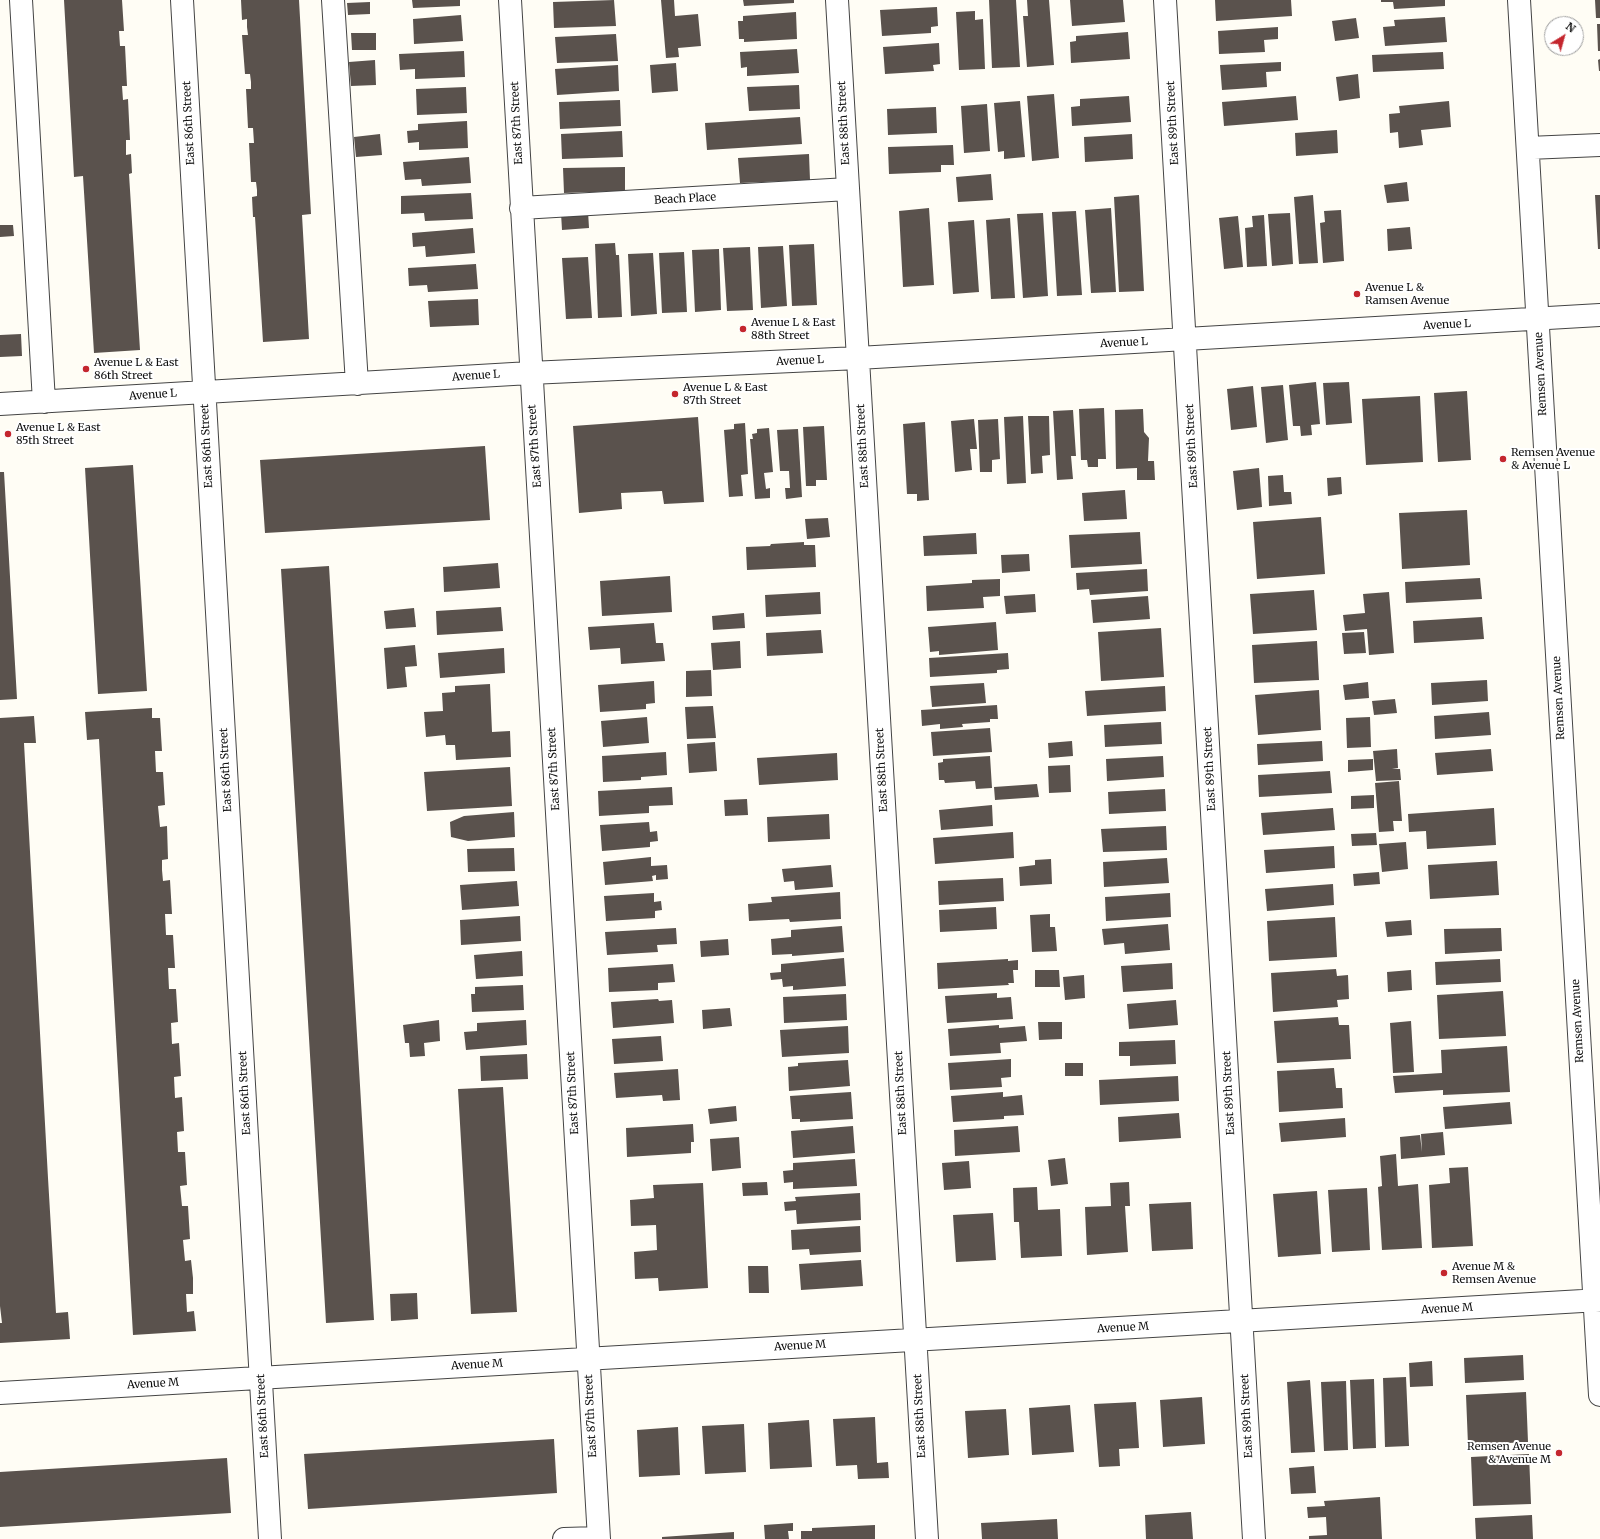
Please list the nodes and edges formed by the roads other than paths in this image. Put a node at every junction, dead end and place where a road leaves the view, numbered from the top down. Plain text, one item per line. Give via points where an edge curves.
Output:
1 (21, 0) edge
2 (182, 0) edge
3 (333, 0) edge
4 (510, 0) edge
5 (838, 0) edge
6 (1165, 0) edge
7 (1519, 0) edge
8 (1600, 146) edge
9 (1528, 148) junction
10 (848, 189) junction
11 (521, 208) junction
12 (1600, 315) edge
13 (1538, 319) junction
14 (1186, 339) junction
15 (858, 358) junction
16 (530, 373) junction
17 (357, 384) junction
18 (204, 392) junction
19 (44, 402) junction
20 (0, 404) edge
21 (1597, 1300) edge
22 (1242, 1321) junction
23 (915, 1339) junction
24 (588, 1359) junction
25 (261, 1378) junction
26 (0, 1393) edge
27 (1600, 1395) edge
28 (598, 1538) edge
29 (270, 1539) edge
30 (564, 1539) edge
31 (927, 1539) edge
32 (1254, 1539) edge

1 - 19 street
2 - 18 street, East 86th Street
3 - 17 street
4 - 11 street, East 87th Street
5 - 10 street, East 88th Street
6 - 14 street, East 89th Street
7 - 9 street, Remsen Avenue
8 - 9 street
9 - 13 street, Remsen Avenue
10 - 11 street, Beach Place
10 - 15 street, East 88th Street
11 - 16 street, East 87th Street
12 - 13 street, Avenue L
13 - 14 street, Avenue L
13 - 21 street, Remsen Avenue
14 - 15 street, Avenue L
14 - 22 street, East 89th Street
15 - 16 street, Avenue L
15 - 23 street, East 88th Street
16 - 17 street, Avenue L
16 - 24 street, East 87th Street
17 - 18 street, Avenue L
18 - 19 street, Avenue L
18 - 25 street, East 86th Street
19 - 20 street, Avenue L
21 - 22 street, Avenue M
21 - 27 street, Remsen Avenue
22 - 23 street, Avenue M
22 - 32 street, East 89th Street
23 - 24 street, Avenue M
23 - 31 street, East 88th Street
24 - 25 street, Avenue M
24 - 28 street, East 87th Street
25 - 26 street, Avenue M
25 - 29 street, East 86th Street
28 - 30 street

